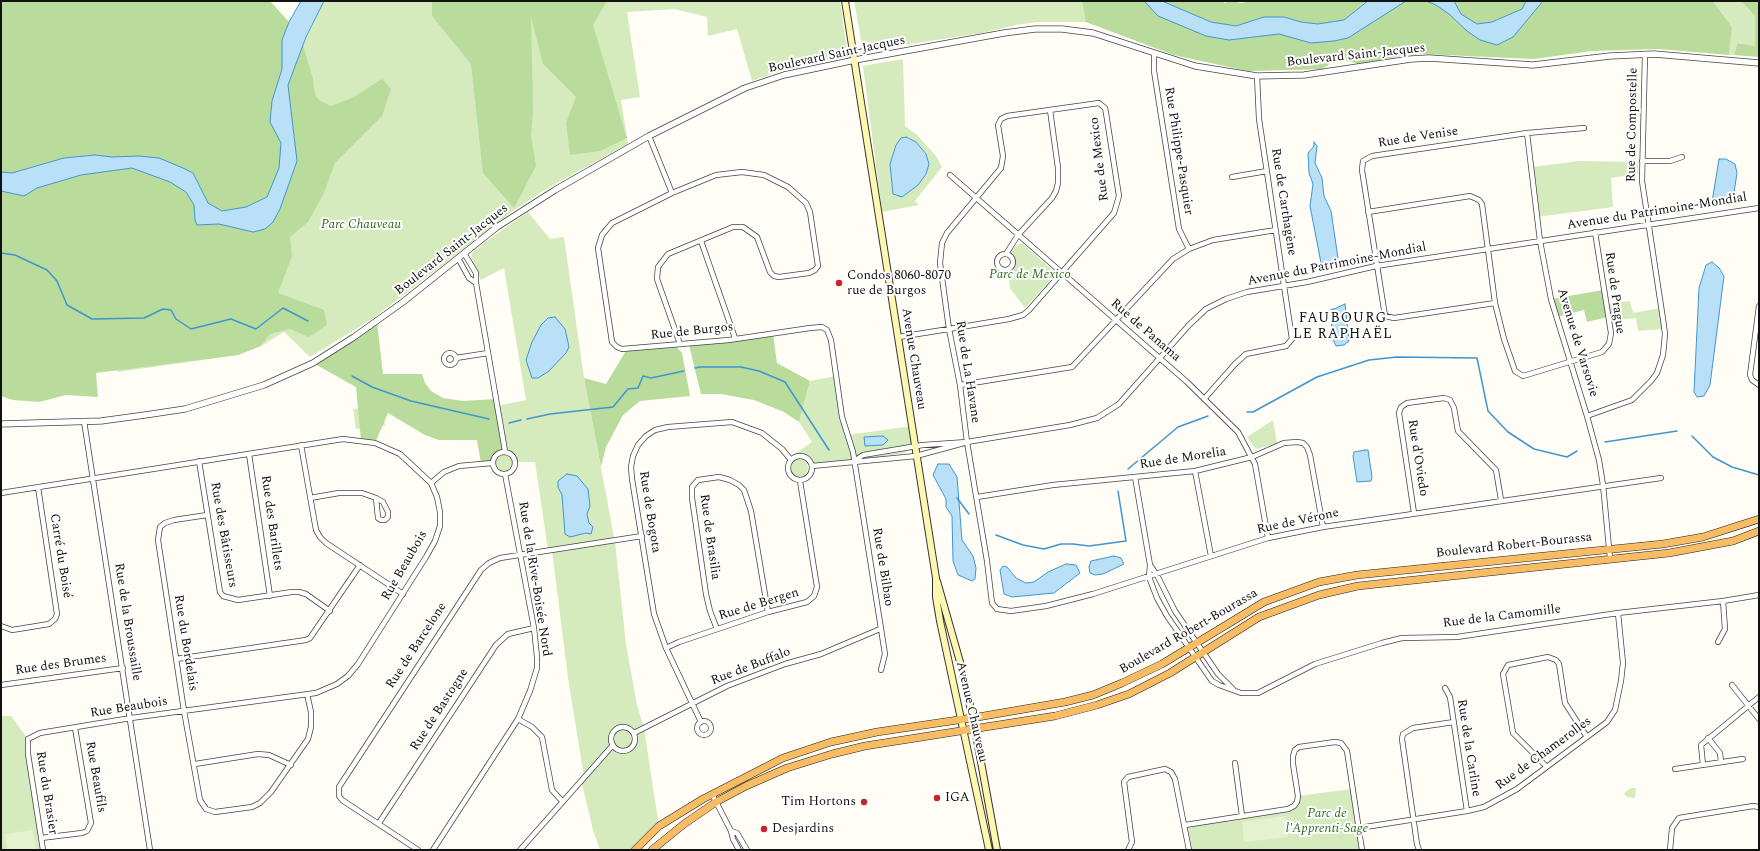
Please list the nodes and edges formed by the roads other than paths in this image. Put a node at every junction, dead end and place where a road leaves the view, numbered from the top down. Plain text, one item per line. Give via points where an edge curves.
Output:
1 (845, 1) edge
2 (1154, 54) junction
3 (1645, 54) junction
4 (855, 60) junction
5 (1759, 63) edge
6 (1257, 76) junction
7 (1050, 110) junction
8 (1584, 128) dead end
9 (1526, 133) junction
10 (650, 136) junction
11 (1682, 157) dead end
12 (1642, 160) junction
13 (1267, 171) junction
14 (950, 175) dead end
15 (1232, 177) dead end
16 (672, 193) junction
17 (977, 198) junction
18 (1759, 208) edge
19 (1368, 212) junction
20 (1649, 225) junction
21 (1276, 230) junction
22 (1595, 232) junction
23 (1018, 235) junction
24 (701, 241) junction
25 (1540, 241) junction
26 (1189, 249) junction
27 (1488, 250) junction
28 (464, 253) junction
29 (1006, 254) dead end
30 (458, 258) junction
31 (1376, 266) junction
32 (1061, 274) junction
33 (476, 283) junction
34 (1285, 286) junction
35 (1495, 303) junction
36 (1759, 306) edge
37 (1115, 320) junction
38 (1758, 320) edge
39 (949, 329) junction
40 (899, 337) junction
41 (735, 338) junction
42 (680, 344) junction
43 (488, 353) junction
44 (456, 358) dead end
45 (1159, 358) junction
46 (1570, 361) junction
47 (960, 385) junction
48 (1759, 385) edge
49 (1205, 398) junction
50 (1587, 416) junction
51 (84, 421) junction
52 (1, 424) edge
53 (967, 442) junction
54 (301, 445) junction
55 (914, 446) junction
56 (505, 451) junction
57 (249, 454) junction
58 (916, 456) junction
59 (1252, 457) junction
60 (791, 460) junction
61 (199, 461) junction
62 (854, 461) junction
63 (492, 463) junction
64 (812, 466) junction
65 (855, 467) joint
66 (1195, 471) junction
67 (505, 474) junction
68 (1136, 477) junction
69 (1661, 478) dead end
70 (93, 480) junction
71 (800, 481) junction
72 (431, 483) junction
73 (1603, 485) junction
74 (38, 488) junction
75 (1, 493) edge
76 (977, 497) junction
77 (310, 498) junction
78 (376, 498) junction
79 (1501, 500) junction
80 (1414, 513) junction
81 (207, 515) junction
82 (1759, 519) edge
83 (1324, 527) junction
84 (1759, 531) edge
85 (642, 536) junction
86 (1268, 538) junction
87 (1609, 548) junction
88 (521, 555) junction
89 (1211, 556) junction
90 (1610, 558) junction
91 (988, 561) joint
92 (360, 565) junction
93 (1150, 565) junction
94 (1157, 575) junction
95 (1149, 577) junction
96 (936, 578) junction
97 (403, 594) junction
98 (1759, 595) edge
99 (270, 596) junction
100 (1723, 601) junction
101 (330, 611) junction
102 (768, 612) junction
103 (1618, 612) junction
104 (1, 626) edge
105 (534, 628) junction
106 (717, 629) junction
107 (880, 629) junction
108 (1718, 642) dead end
109 (1197, 644) junction
110 (666, 648) junction
111 (1190, 648) junction
112 (1203, 652) junction
113 (1196, 656) junction
114 (176, 659) junction
115 (123, 668) junction
116 (881, 670) dead end
117 (1, 684) edge
118 (1732, 685) dead end
119 (1445, 688) dead end
120 (1233, 690) junction
121 (307, 694) junction
122 (1759, 697) edge
123 (692, 703) junction
124 (1749, 706) junction
125 (184, 711) junction
126 (131, 718) junction
127 (972, 718) junction
128 (518, 719) junction
129 (962, 719) junction
130 (1759, 719) edge
131 (701, 722) dead end
132 (1454, 722) junction
133 (75, 728) junction
134 (975, 729) junction
135 (964, 731) junction
136 (634, 733) junction
137 (1587, 736) junction
138 (1708, 738) junction
139 (28, 739) joint
140 (613, 745) junction
141 (1743, 759) dead end
142 (1721, 762) junction
143 (1235, 763) dead end
144 (195, 764) junction
145 (291, 765) junction
146 (1703, 765) junction
147 (1546, 766) junction
148 (1675, 769) dead end
149 (712, 794) junction
150 (562, 801) junction
151 (716, 802) junction
152 (1759, 807) edge
153 (1467, 811) junction
154 (1242, 816) junction
155 (1414, 820) junction
156 (379, 823) junction
157 (1185, 825) junction
158 (1359, 828) junction
159 (731, 831) junction
160 (41, 838) junction
161 (522, 849) edge
162 (43, 850) edge
163 (150, 850) edge
164 (418, 850) edge
165 (432, 850) edge
166 (635, 850) edge
167 (652, 850) edge
168 (739, 850) edge
169 (747, 850) edge
170 (989, 850) edge
171 (997, 850) edge
172 (1128, 850) edge
173 (1189, 850) edge
174 (1362, 850) edge
175 (1419, 850) edge
176 (1670, 850) edge

1 - 4 main road, Avenue Chauveau
2 - 4 street, Boulevard Saint-Jacques via 1093,33 1035,29
2 - 6 street, Boulevard Saint-Jacques via 1195,66
2 - 26 street, Rue Philippe-Pasquier via 1154,70 1179,229
3 - 5 street, Boulevard Saint-Jacques
3 - 6 street, Boulevard Saint-Jacques via 1533,66 1447,58 1411,59 1304,75
3 - 12 street, Rue de Compostelle
4 - 10 street, Boulevard Saint-Jacques via 786,75 745,88
4 - 40 main road, Avenue Chauveau
6 - 13 street, Rue de Carthagène via 1259,119
7 - 17 street, Rue de Mexico via 1001,119 998,125 1003,163 999,173
7 - 23 street via 1058,183 1052,198
7 - 32 street, Rue de Mexico via 1095,103 1105,108 1119,199 1114,213
8 - 9 street, Rue de Venise
9 - 19 street, Rue de Venise via 1367,158 1363,161 1362,170
9 - 25 street, Avenue de Varsovie
10 - 16 street
10 - 28 street, Boulevard Saint-Jacques via 549,193 497,227
11 - 12 street via 1670,161
12 - 20 street, Rue de Compostelle via 1642,181
13 - 15 street
13 - 21 street, Rue de Carthagène
14 - 17 street, Rue de Panama
16 - 24 street via 716,175 742,172 764,175 776,180 806,203 812,217 818,266 808,273 779,278 774,276 770,272 757,237 743,227 734,227
16 - 42 street, Rue de Burgos via 612,223 602,235 598,248 612,342 615,346 622,349
17 - 23 street, Rue de Panama
17 - 39 street, Rue de La Havane via 947,233 942,243 940,263
18 - 20 street, Avenue du Patrimoine-Mondial
19 - 27 street, Rue de Prague via 1476,197 1482,204
19 - 31 street, Rue de Venise
20 - 22 street, Avenue du Patrimoine-Mondial
20 - 50 street, Rue de Compostelle via 1664,327 1663,355 1657,373 1632,400
21 - 26 street via 1213,240
21 - 34 street, Rue de Carthagène
22 - 25 street, Avenue du Patrimoine-Mondial
22 - 46 street, Rue de Prague via 1611,339 1602,352
23 - 29 street
23 - 32 street, Rue de Panama
24 - 41 street
24 - 42 street via 668,254 658,267 657,279 663,300
25 - 27 street, Avenue du Patrimoine-Mondial
25 - 46 street, Avenue de Varsovie via 1550,299
26 - 37 street via 1160,271
27 - 31 street, Avenue du Patrimoine-Mondial
27 - 35 street, Rue de Prague
28 - 30 street, Boulevard Saint-Jacques
28 - 33 street via 476,273
30 - 33 street via 469,278
30 - 51 street, Boulevard Saint-Jacques via 354,337 313,363 271,382 185,409 101,421
31 - 34 street, Avenue du Patrimoine-Mondial
31 - 35 street, Rue de Venise via 1383,311 1385,316 1391,318
32 - 37 street, Rue de Panama
32 - 39 street, Rue de Mexico via 1023,315
33 - 43 street
34 - 45 street, Avenue du Patrimoine-Mondial via 1247,292 1206,309
34 - 49 street, Rue de Carthagène via 1292,335 1290,343 1246,354
35 - 46 street, Rue de Prague via 1512,367 1519,375 1526,376
36 - 38 street
37 - 45 street, Rue de Panama
37 - 47 street via 1072,367
38 - 48 street via 1750,375
39 - 40 street, Rue de Mexico
39 - 47 street, Rue de La Havane
40 - 55 main road, Avenue Chauveau
41 - 42 street, Rue de Burgos
41 - 62 street, Rue de Burgos via 810,328 822,327 827,330 831,340 842,417
43 - 44 street
43 - 56 street
45 - 49 street, Rue de Panama
45 - 53 street, Avenue du Patrimoine-Mondial via 1119,404 1097,418 1084,423
46 - 50 street, Avenue de Varsovie
47 - 53 street, Rue de La Havane
49 - 59 street, Rue de Panama via 1238,432
50 - 73 street, Avenue de Varsovie
51 - 52 street, Boulevard Saint-Jacques
51 - 70 street, Rue de la Broussaille
53 - 55 street, Avenue du Patrimoine-Mondial
53 - 58 street, Avenue du Patrimoine-Mondial
53 - 76 street, Rue de La Havane
54 - 57 street, Rue Beaubois
54 - 72 street, Rue Beaubois via 343,439 375,444 400,454
54 - 77 street
55 - 58 main road, Avenue Chauveau
55 - 62 street, Avenue du Patrimoine-Mondial via 864,455
56 - 63 street via 495,455
56 - 67 street via 513,456 516,462 514,469
57 - 61 street, Rue Beaubois
57 - 99 street, Rue des Barillets
58 - 62 street, Avenue du Patrimoine-Mondial
58 - 96 main road, Avenue Chauveau
59 - 66 street, Rue de Morelia
59 - 83 street, Rue de Morelia via 1290,442 1303,443 1307,447
59 - 86 street, Rue de Panama
60 - 64 street via 802,456
60 - 71 street via 788,473
60 - 85 street, Rue de Bogota via 777,444 762,433 732,422 668,426 655,430 638,445 631,467
61 - 70 street, Rue Beaubois
61 - 81 street, Rue des Bâtisseurs
62 - 64 street
62 - 65 street, Rue de Burgos
63 - 67 street via 494,469
63 - 72 street via 459,466 444,472
64 - 71 street via 810,476
65 - 107 street, Rue de Bilbao
66 - 68 street, Rue de Morelia
66 - 89 street
67 - 88 street, Rue de la Rive-Boisée Nord
68 - 76 street, Rue de Morelia via 1053,485
68 - 93 street
69 - 73 street, Rue de Vérone
70 - 74 street, Rue Beaubois
70 - 115 street, Rue de la Broussaille
71 - 102 street, Rue de Bergen via 816,592 807,602
72 - 97 street, Rue Beaubois via 440,512 440,526 429,552
73 - 79 street, Rue de Vérone
73 - 87 street, Avenue de Varsovie
74 - 75 street, Rue Beaubois
74 - 104 street, Carré du Boisé via 57,614 48,624 12,630
76 - 91 street, Rue de La Havane
77 - 78 street via 339,493 362,494
77 - 92 street via 316,530 320,537
78 - 78 street via 378,518 385,520 388,517 386,506
79 - 80 street, Rue de Vérone
79 - 80 street, Rue d'Oviedo via 1496,470 1458,431 1450,400 1444,398 1407,403 1401,406 1399,413
80 - 83 street, Rue de Vérone
81 - 99 street, Rue des Bâtisseurs via 220,592 223,596 238,600
81 - 114 street, Rue du Bordelais via 174,520 160,527 158,533
82 - 87 highway, Boulevard Robert-Bourassa via 1703,537 1663,544
83 - 86 street, Rue de Vérone
84 - 90 highway, Boulevard Robert-Bourassa via 1704,548
85 - 88 street, Rue de Barcelone
85 - 110 street, Rue de Bogota via 654,614
86 - 89 street, Rue de Vérone
87 - 90 street, Avenue de Varsovie
87 - 109 highway, Boulevard Robert-Bourassa via 1357,575 1319,582 1264,602
88 - 105 street, Rue de la Rive-Boisée Nord
88 - 156 street, Rue de Barcelone via 500,558 488,563 481,570 341,782 338,791 342,800
89 - 94 street, Rue de Vérone
90 - 112 highway, Boulevard Robert-Bourassa via 1339,590 1298,601 1259,617
91 - 95 street, Rue de Vérone via 992,603 996,609 1004,611 1046,606
92 - 97 street
92 - 101 street
93 - 94 street
93 - 95 street
94 - 95 street, Rue de Vérone
94 - 109 street via 1175,611
95 - 111 street, Rue de la Camomille via 1167,616
96 - 127 main road, Avenue Chauveau via 958,652
96 - 129 main road, Avenue Chauveau via 940,621
97 - 121 street, Rue Beaubois via 348,676 327,689
98 - 100 street, Rue de la Camomille
99 - 101 street, Rue des Bâtisseurs via 299,592
100 - 103 street, Rue de la Camomille
100 - 108 street via 1725,629
101 - 114 street via 314,635 306,640
102 - 106 street, Rue de Bergen
102 - 106 street, Rue de Brasilia via 751,511 744,490 735,482 719,477 698,480 692,487 692,498 706,594
103 - 120 street, Rue de la Camomille via 1457,637 1402,638 1382,642 1315,664 1258,693 1249,694
103 - 137 street, Rue de Chamerolles via 1623,662 1619,698 1616,710 1607,722
105 - 128 street, Rue de la Rive-Boisée Nord via 537,668
105 - 156 street, Rue de Bastogne via 508,634 496,645
106 - 110 street, Rue de Bergen
107 - 116 street, Rue de Bilbao via 885,654
107 - 123 street, Rue de Buffalo via 821,654 756,674
109 - 111 highway, Boulevard Robert-Bourassa
109 - 112 street
110 - 123 street, Rue de Bogota
111 - 113 street, Rue de la Camomille
111 - 127 highway, Boulevard Robert-Bourassa via 1122,684 1093,695
112 - 113 highway, Boulevard Robert-Bourassa
112 - 120 street
113 - 120 street, Rue de la Camomille via 1212,680
113 - 134 highway, Boulevard Robert-Bourassa via 1136,691 1097,705 1056,716
114 - 125 street, Rue du Bordelais
115 - 117 street, Rue des Brumes
115 - 126 street, Rue de la Broussaille
118 - 124 street
119 - 132 street, Rue de la Carline via 1450,697
121 - 125 street, Rue Beaubois
121 - 145 street via 311,712 308,739
122 - 124 street
123 - 131 street, Rue de Bogota
123 - 136 street, Rue de Buffalo
124 - 130 street
124 - 138 street
125 - 126 street, Rue Beaubois
125 - 144 street, Rue du Bordelais
126 - 133 street, Rue Beaubois
126 - 163 street, Rue de la Broussaille
127 - 129 highway, Boulevard Robert-Bourassa
127 - 134 main road, Avenue Chauveau
128 - 150 street via 542,736 552,790
128 - 165 street, Rue de la Rive-Boisée Nord
129 - 135 main road, Avenue Chauveau
129 - 149 highway, Boulevard Robert-Bourassa via 831,742 783,758
132 - 153 street, Rue de la Carline
132 - 155 street via 1412,728 1403,734
133 - 139 street, Rue Beaubois via 40,733
133 - 160 street, Rue Beaufils via 91,823 82,833
134 - 135 highway, Boulevard Robert-Bourassa
134 - 171 main road, Avenue Chauveau
135 - 151 highway, Boulevard Robert-Bourassa via 865,746 824,756 787,768
135 - 170 main road, Avenue Chauveau
136 - 140 street via 635,741 631,748 620,750
136 - 140 street via 628,728 617,728 612,734
137 - 147 street, Rue de Chamerolles
137 - 147 street via 1565,703 1559,664 1556,660 1545,658 1508,665 1503,674 1513,733
138 - 142 street via 1722,756
138 - 146 street via 1701,745
139 - 160 street, Rue du Brasier
140 - 150 street
141 - 142 street
142 - 146 street
143 - 154 street
144 - 145 street via 258,754 269,755
144 - 145 street, Rue du Bordelais via 200,800 206,809 215,812 252,807 260,803
146 - 148 street
147 - 153 street, Rue de Chamerolles via 1500,799 1484,807
149 - 151 street
149 - 166 highway, Boulevard Robert-Bourassa via 659,826
150 - 161 street
151 - 159 street
151 - 167 highway, Boulevard Robert-Bourassa
152 - 176 street via 1678,818 1672,828
153 - 155 street, Rue de Chamerolles
154 - 157 street
154 - 158 street via 1294,806 1298,796 1293,764 1295,750 1335,742 1341,743 1347,751
155 - 158 street, Rue de Chamerolles
155 - 175 street
156 - 164 street, Rue de Barcelone
157 - 172 street via 1175,779 1171,772 1165,769 1128,776 1124,782 1132,842
157 - 173 street
158 - 174 street
159 - 168 street
159 - 169 street via 737,833
160 - 162 street, Rue du Brasier

